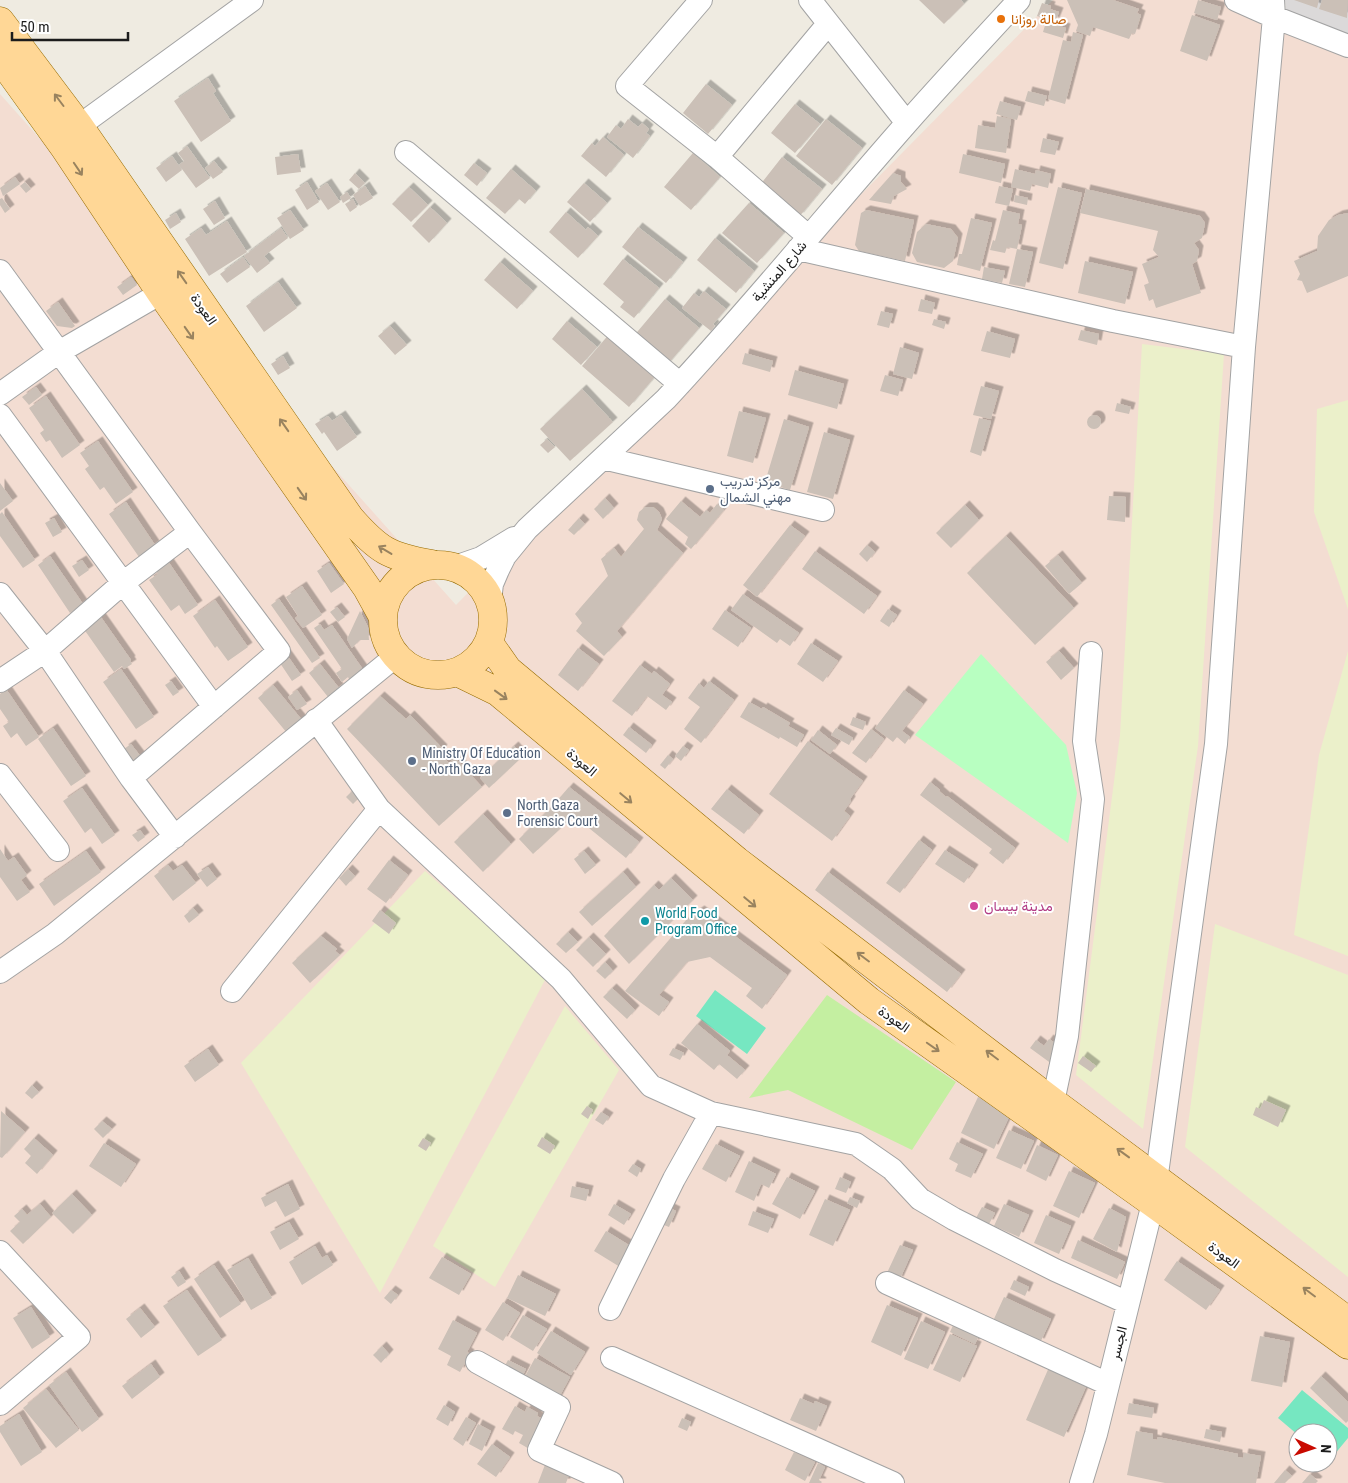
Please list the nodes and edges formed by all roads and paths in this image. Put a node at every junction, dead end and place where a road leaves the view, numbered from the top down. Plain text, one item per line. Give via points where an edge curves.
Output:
1 (252, 0) edge
2 (701, 0) edge
3 (810, 0) edge
4 (1019, 0) edge
5 (1236, 0) edge
6 (1273, 9) edge
7 (0, 21) edge
8 (828, 24) junction
9 (1348, 46) edge
10 (0, 58) edge
11 (906, 123) junction
12 (79, 126) junction
13 (406, 152) dead end
14 (717, 157) junction
15 (803, 243) junction
16 (0, 270) edge
17 (161, 293) junction
18 (1244, 347) junction
19 (59, 352) junction
20 (680, 384) junction
21 (0, 394) edge
22 (0, 415) edge
23 (603, 458) junction
24 (823, 510) dead end
25 (527, 529) junction
26 (190, 532) junction
27 (443, 566) junction
28 (124, 583) junction
29 (0, 594) edge
30 (490, 600) junction
31 (383, 617) junction
32 (489, 643) junction
33 (45, 650) junction
34 (1091, 653) dead end
35 (396, 656) junction
36 (458, 672) junction
37 (0, 681) edge
38 (214, 707) junction
39 (316, 720) junction
40 (0, 775) edge
41 (131, 778) junction
42 (379, 809) junction
43 (175, 837) junction
44 (58, 850) dead end
45 (0, 972) edge
46 (232, 991) dead end
47 (1053, 1102) junction
48 (711, 1113) junction
49 (1154, 1190) junction
50 (0, 1252) edge
51 (887, 1283) dead end
52 (1128, 1303) junction
53 (610, 1309) dead end
54 (1348, 1321) edge
55 (1348, 1345) edge
56 (612, 1358) dead end
57 (477, 1362) dead end
58 (1108, 1384) junction
59 (0, 1404) edge
60 (612, 1483) edge
61 (892, 1483) edge
62 (1080, 1483) edge

1 - 12 street
2 - 14 street via 627,86
3 - 8 street
4 - 11 street, شارع المنشية
5 - 6 street
6 - 9 street
6 - 18 street, الجسر
12 -> 7 main road, العودة
8 - 11 street
8 - 14 street
10 -> 17 main road, العودة
11 - 15 street, شارع المنشية
27 -> 12 main road, العودة via 405,560 387,553 368,539 350,518
13 - 20 street
14 - 15 street
15 - 18 street via 1113,321
15 - 20 street, شارع المنشية
16 - 19 street
17 - 19 street
17 -> 31 main road, العودة via 367,588
18 - 49 street, الجسر via 1216,744
19 - 21 street
19 - 26 street
20 - 23 street, شارع المنشية
22 - 28 street
23 - 24 street
23 - 25 street, شارع المنشية
25 - 27 street, شارع المنشية via 472,562
25 - 30 street, شارع المنشية via 505,556 492,584
26 - 28 street
26 - 38 street via 280,651
27 - 30 main road via 466,571 476,578
27 - 31 main road via 414,570 400,580 386,600
28 - 33 street
28 - 38 street
29 - 33 street
30 - 32 main road via 494,622
31 - 35 main road via 383,629
32 - 36 main road
47 -> 32 main road, العودة via 737,861 508,670
33 - 37 street
33 - 41 street
34 - 47 street via 1084,741 1093,800 1067,1036
35 - 36 main road via 411,669 429,675
35 - 39 street
36 -> 49 main road, العودة via 498,692 869,1001
38 - 41 street
39 - 42 street
39 - 43 street
40 - 44 street
41 - 43 street
42 - 46 street
42 - 48 street via 561,979 651,1086
43 - 45 street via 55,934
49 -> 47 main road, العودة
48 - 52 street via 856,1144 892,1169 920,1199 945,1214 1054,1270
48 - 53 street via 674,1179
49 - 52 street, الجسر
54 -> 49 main road, العودة
49 - 55 main road, العودة
50 - 59 street via 79,1337
51 - 58 street
52 - 58 street, الجسر
56 - 61 street
57 - 60 street via 559,1407 539,1450
58 - 62 street, الجسر

